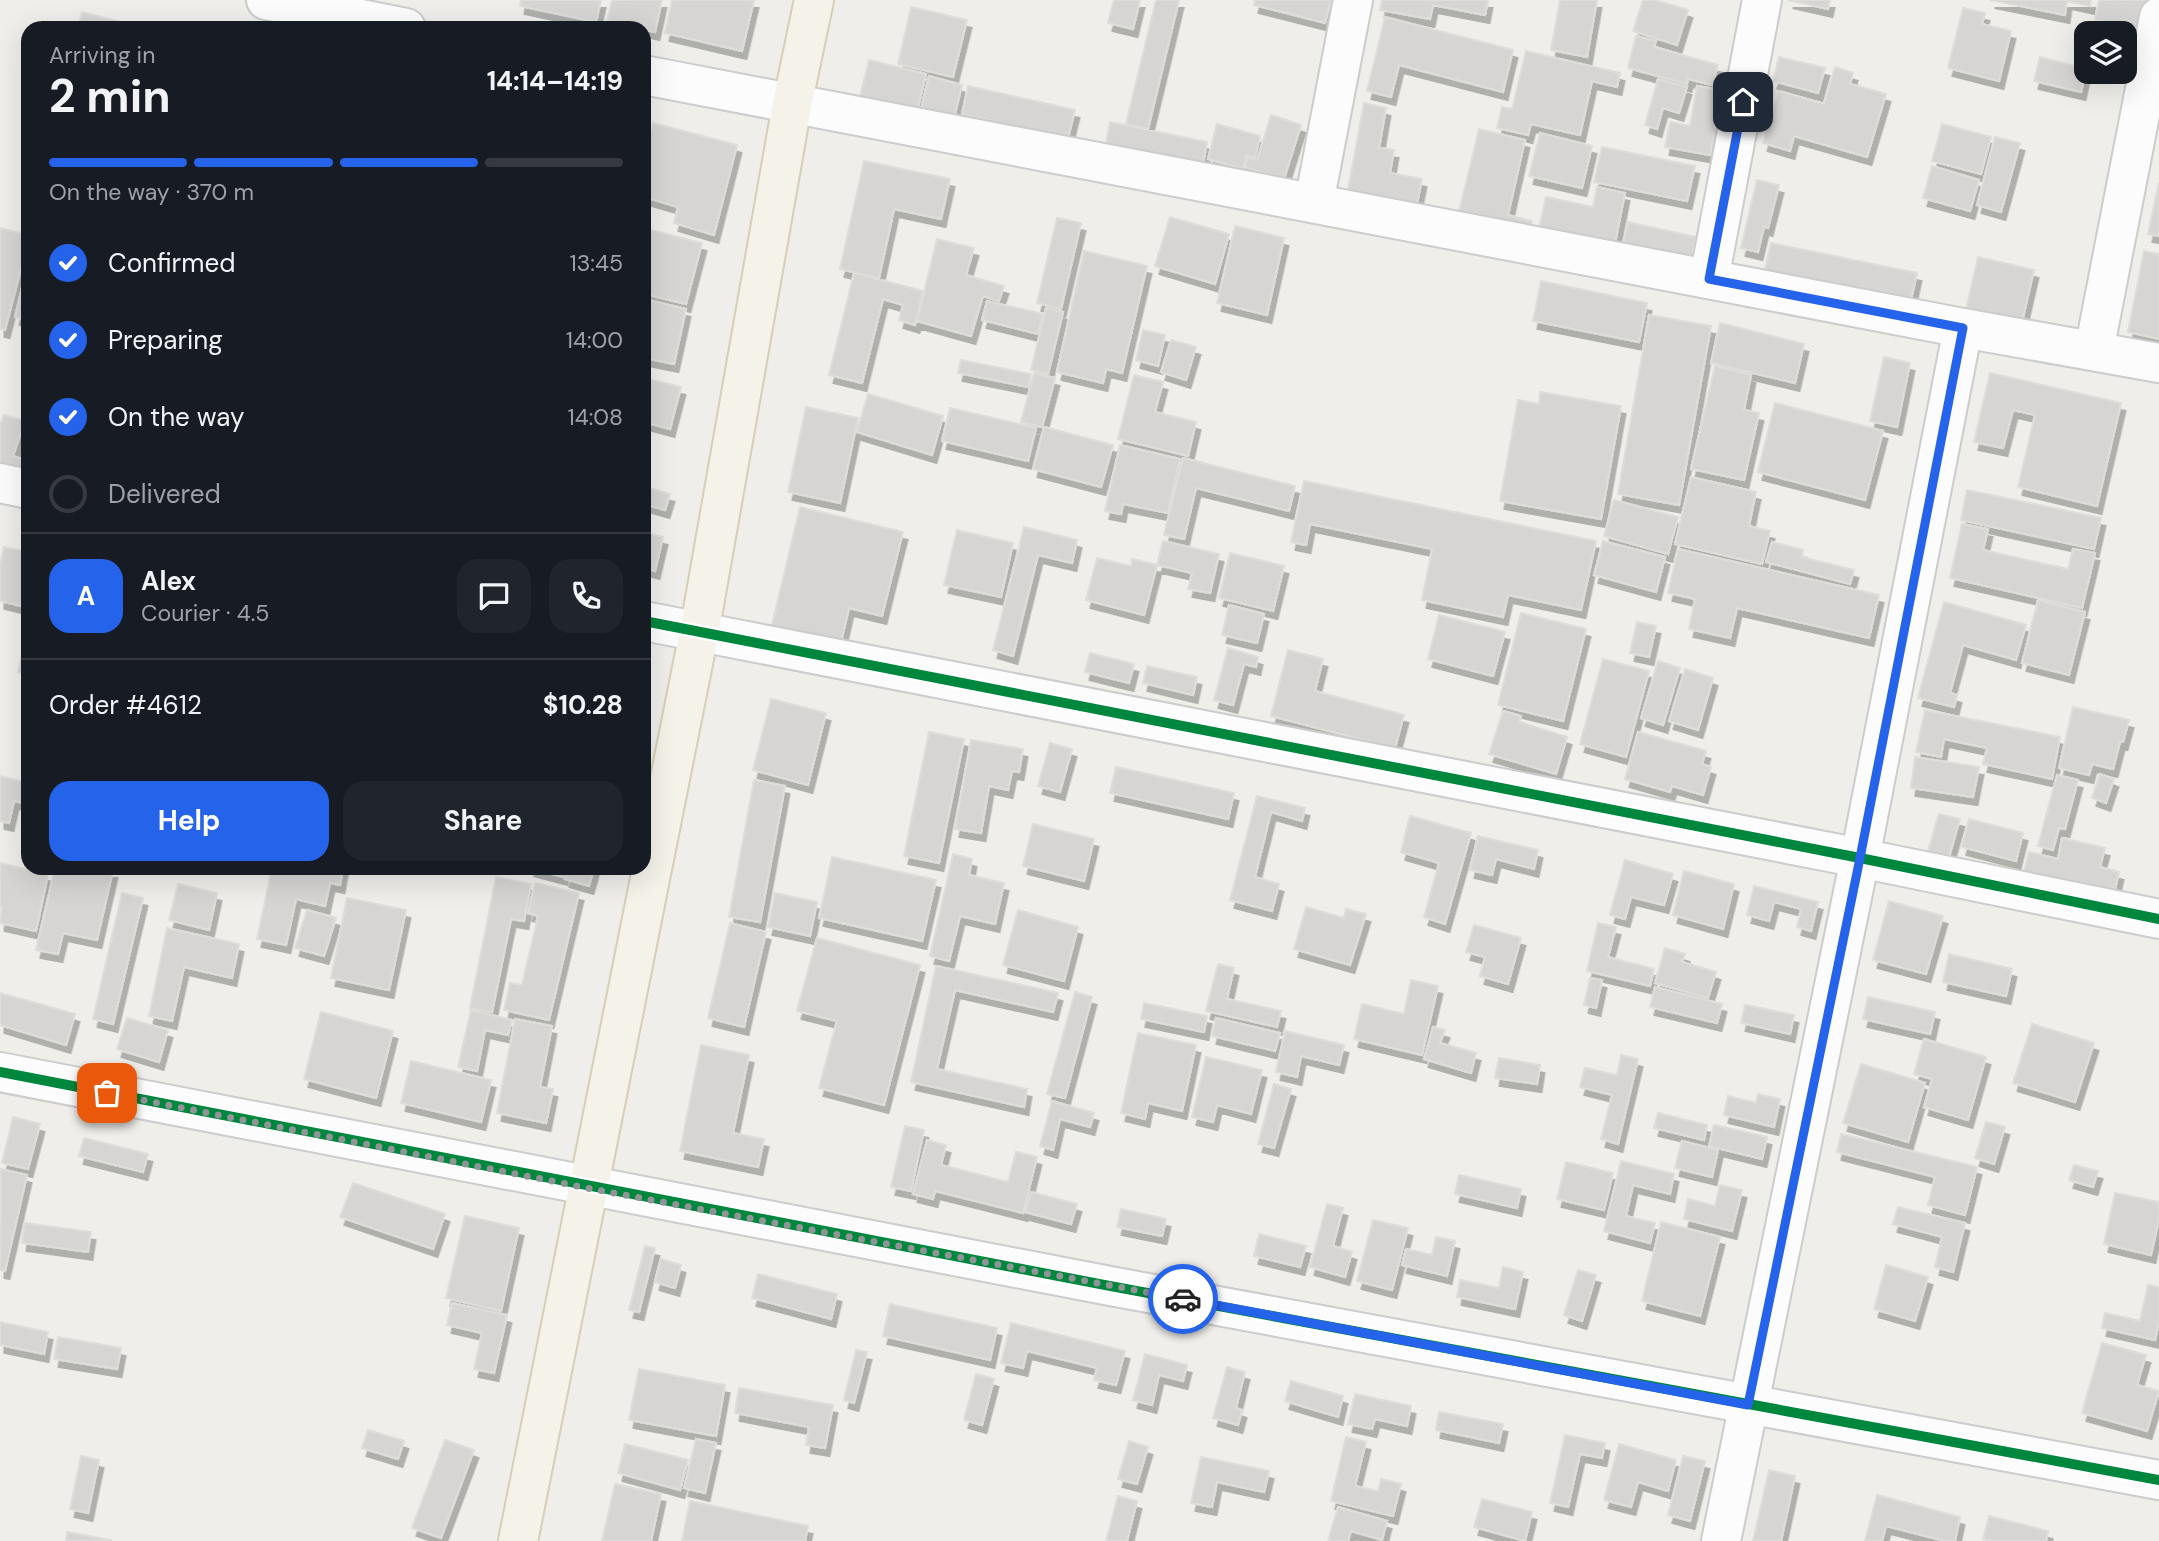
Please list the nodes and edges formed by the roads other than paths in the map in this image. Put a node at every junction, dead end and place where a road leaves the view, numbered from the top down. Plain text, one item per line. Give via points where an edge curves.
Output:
1 (266, 0) edge
2 (814, 0) edge
3 (1353, 0) edge
4 (1762, 0) edge
5 (2159, 17) edge
6 (371, 21) edge
7 (651, 76) edge
8 (792, 105) junction
9 (1314, 203) junction
10 (1709, 279) junction
11 (1963, 328) junction
12 (2094, 351) junction
13 (2159, 363) edge
14 (0, 483) edge
15 (21, 488) edge
16 (651, 623) edge
17 (699, 633) junction
18 (1860, 858) junction
19 (651, 871) edge
20 (650, 875) edge
21 (2159, 919) edge
22 (0, 1072) edge
23 (587, 1188) junction
24 (1748, 1405) junction
25 (2159, 1480) edge
26 (518, 1541) edge
27 (1721, 1541) edge

1 - 6 street
2 - 8 main road
3 - 9 street
4 - 10 street
5 - 12 street
7 - 8 street
8 - 9 street
8 - 17 main road
9 - 10 street
10 - 11 street
11 - 12 street
11 - 18 street
12 - 13 street
14 - 15 street
16 - 17 street
17 - 18 street
17 - 19 main road
18 - 21 street
18 - 24 street
20 - 23 main road
22 - 23 street
23 - 24 street
23 - 26 main road
24 - 25 street
24 - 27 street

